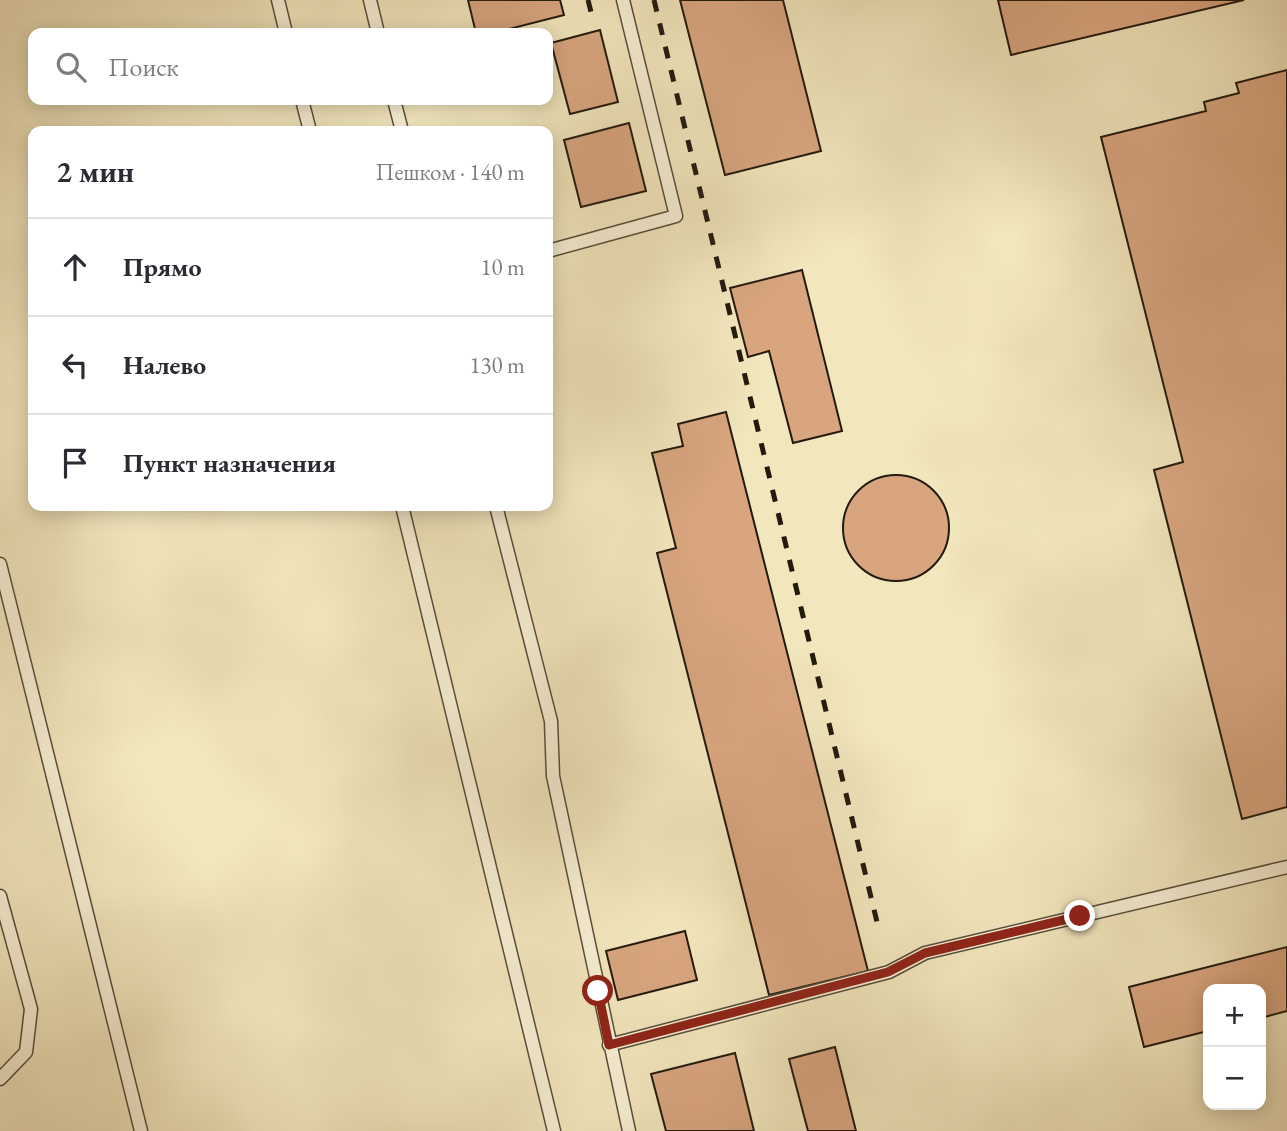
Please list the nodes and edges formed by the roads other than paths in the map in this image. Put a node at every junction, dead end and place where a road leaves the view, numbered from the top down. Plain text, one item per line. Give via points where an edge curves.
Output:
1 (278, 0) edge
2 (370, 0) edge
3 (624, 0) edge
4 (285, 28) edge
5 (377, 28) edge
6 (303, 105) edge
7 (395, 105) edge
8 (309, 126) edge
9 (401, 126) edge
10 (553, 250) edge
11 (403, 511) edge
12 (497, 511) edge
13 (0, 564) edge
14 (1287, 867) edge
15 (0, 895) edge
16 (609, 1045) junction
17 (0, 1079) edge
18 (141, 1131) edge
19 (554, 1131) edge
20 (629, 1131) edge

1 - 4 lane
2 - 5 lane
3 - 10 lane via 676,216
6 - 8 lane
7 - 9 lane
11 - 19 lane
12 - 16 lane via 551,721 553,776
13 - 18 lane
14 - 16 lane via 925,953 888,972
15 - 17 lane via 31,1009 26,1052
16 - 20 lane

